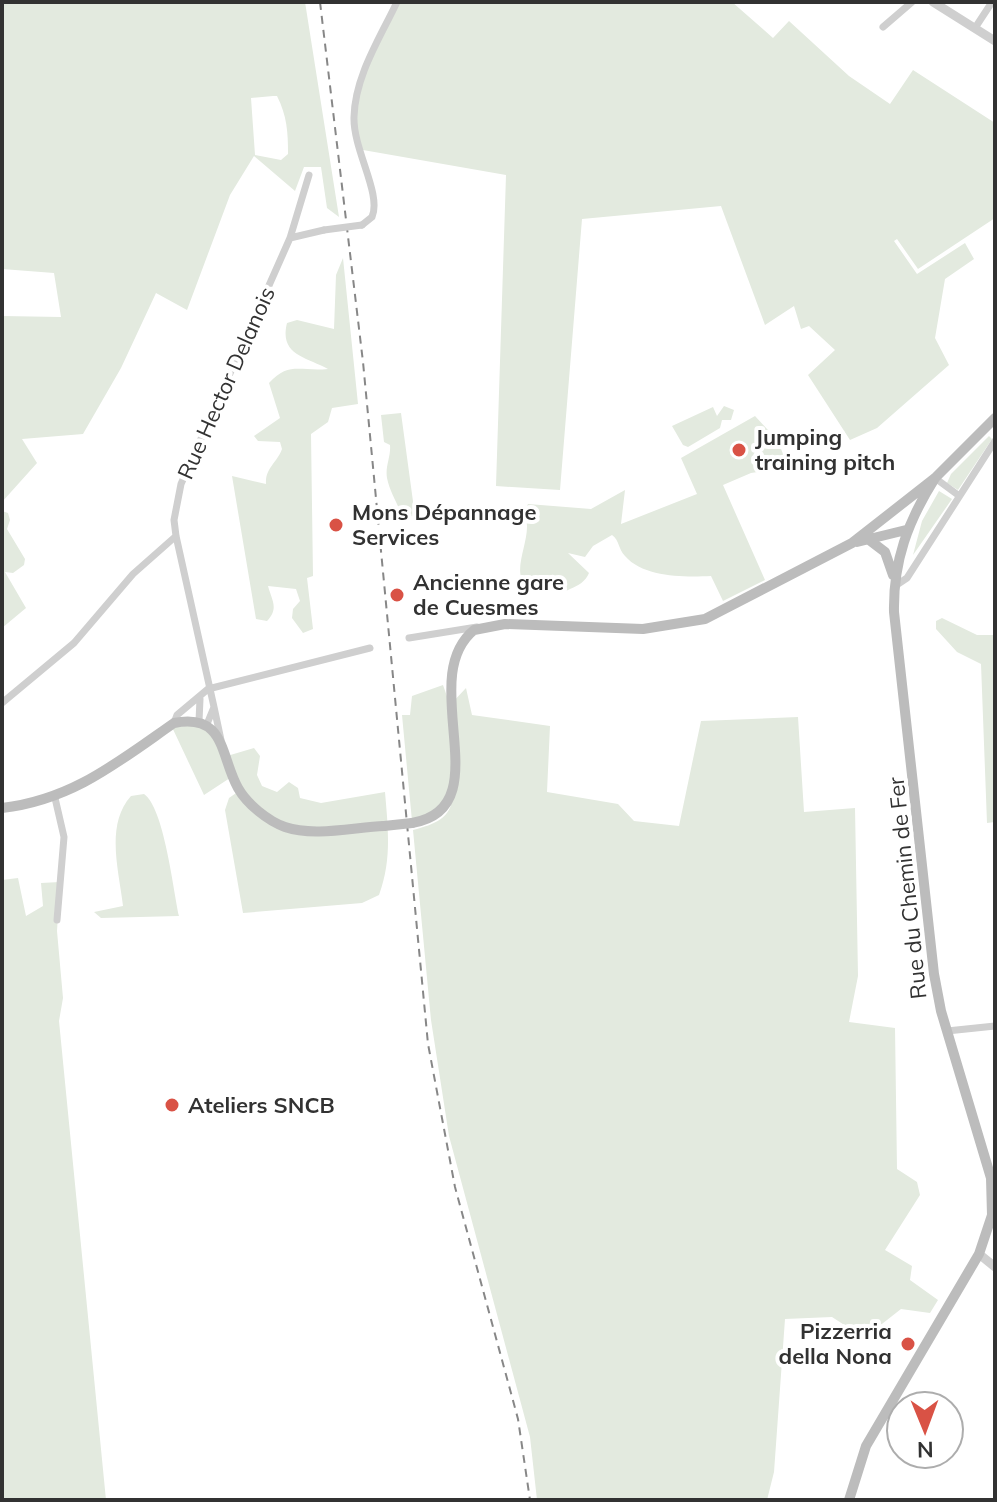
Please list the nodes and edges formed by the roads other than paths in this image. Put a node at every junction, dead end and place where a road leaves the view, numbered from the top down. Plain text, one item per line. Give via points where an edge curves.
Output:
1 (397, 2) edge
2 (912, 2) edge
3 (933, 2) edge
4 (992, 2) edge
5 (883, 27) dead end
6 (975, 28) junction
7 (995, 41) edge
8 (309, 175) dead end
9 (290, 238) junction
10 (995, 418) edge
11 (995, 441) edge
12 (935, 478) junction
13 (958, 495) junction
14 (884, 520) junction
15 (906, 530) junction
16 (176, 536) junction
17 (868, 539) junction
18 (852, 543) junction
19 (894, 583) junction
20 (483, 627) junction
21 (409, 638) dead end
22 (370, 648) dead end
23 (208, 689) junction
24 (200, 699) junction
25 (2, 703) edge
26 (214, 707) junction
27 (174, 723) junction
28 (203, 723) junction
29 (221, 742) junction
30 (55, 798) junction
31 (2, 808) edge
32 (57, 920) dead end
33 (995, 1026) edge
34 (947, 1031) junction
35 (979, 1254) junction
36 (995, 1267) edge
37 (849, 1500) edge

1 - 9 street, bridge via 356,99 357,151 376,200 372,217 362,225
2 - 5 street
3 - 6 street
4 - 6 street
6 - 7 street
8 - 9 street, Rue Hector Delanois
9 - 16 street, Rue Hector Delanois via 181,484
10 - 12 main road
11 - 13 street
12 - 13 street
12 - 14 main road
12 - 15 main road, Rue du Chemin de Fer
13 - 19 street via 907,578
14 - 15 main road
14 - 18 main road
15 - 17 main road
15 - 19 main road, Rue du Chemin de Fer
16 - 23 street, Rue Hector Delanois
16 - 25 street via 133,574 74,643
17 - 18 main road
17 - 19 main road via 885,552
18 - 20 main road via 688,624 643,629
19 - 34 main road, Rue du Chemin de Fer via 934,974
20 - 21 street
20 - 29 main road, bridge via 470,634 455,662 450,706 453,793 428,821 310,830 284,827 240,791
22 - 23 street
23 - 24 street
23 - 26 street, Rue Hector Delanois
24 - 27 street
24 - 28 street
26 - 28 street
26 - 29 street, Rue Hector Delanois
27 - 28 main road
27 - 30 main road
28 - 29 main road
30 - 31 main road
30 - 32 street via 64,837
33 - 34 street
34 - 35 main road, Rue du Chemin de Fer via 993,1187 992,1215
35 - 36 street
35 - 37 main road, Rue du Chemin de Fer via 872,1435

